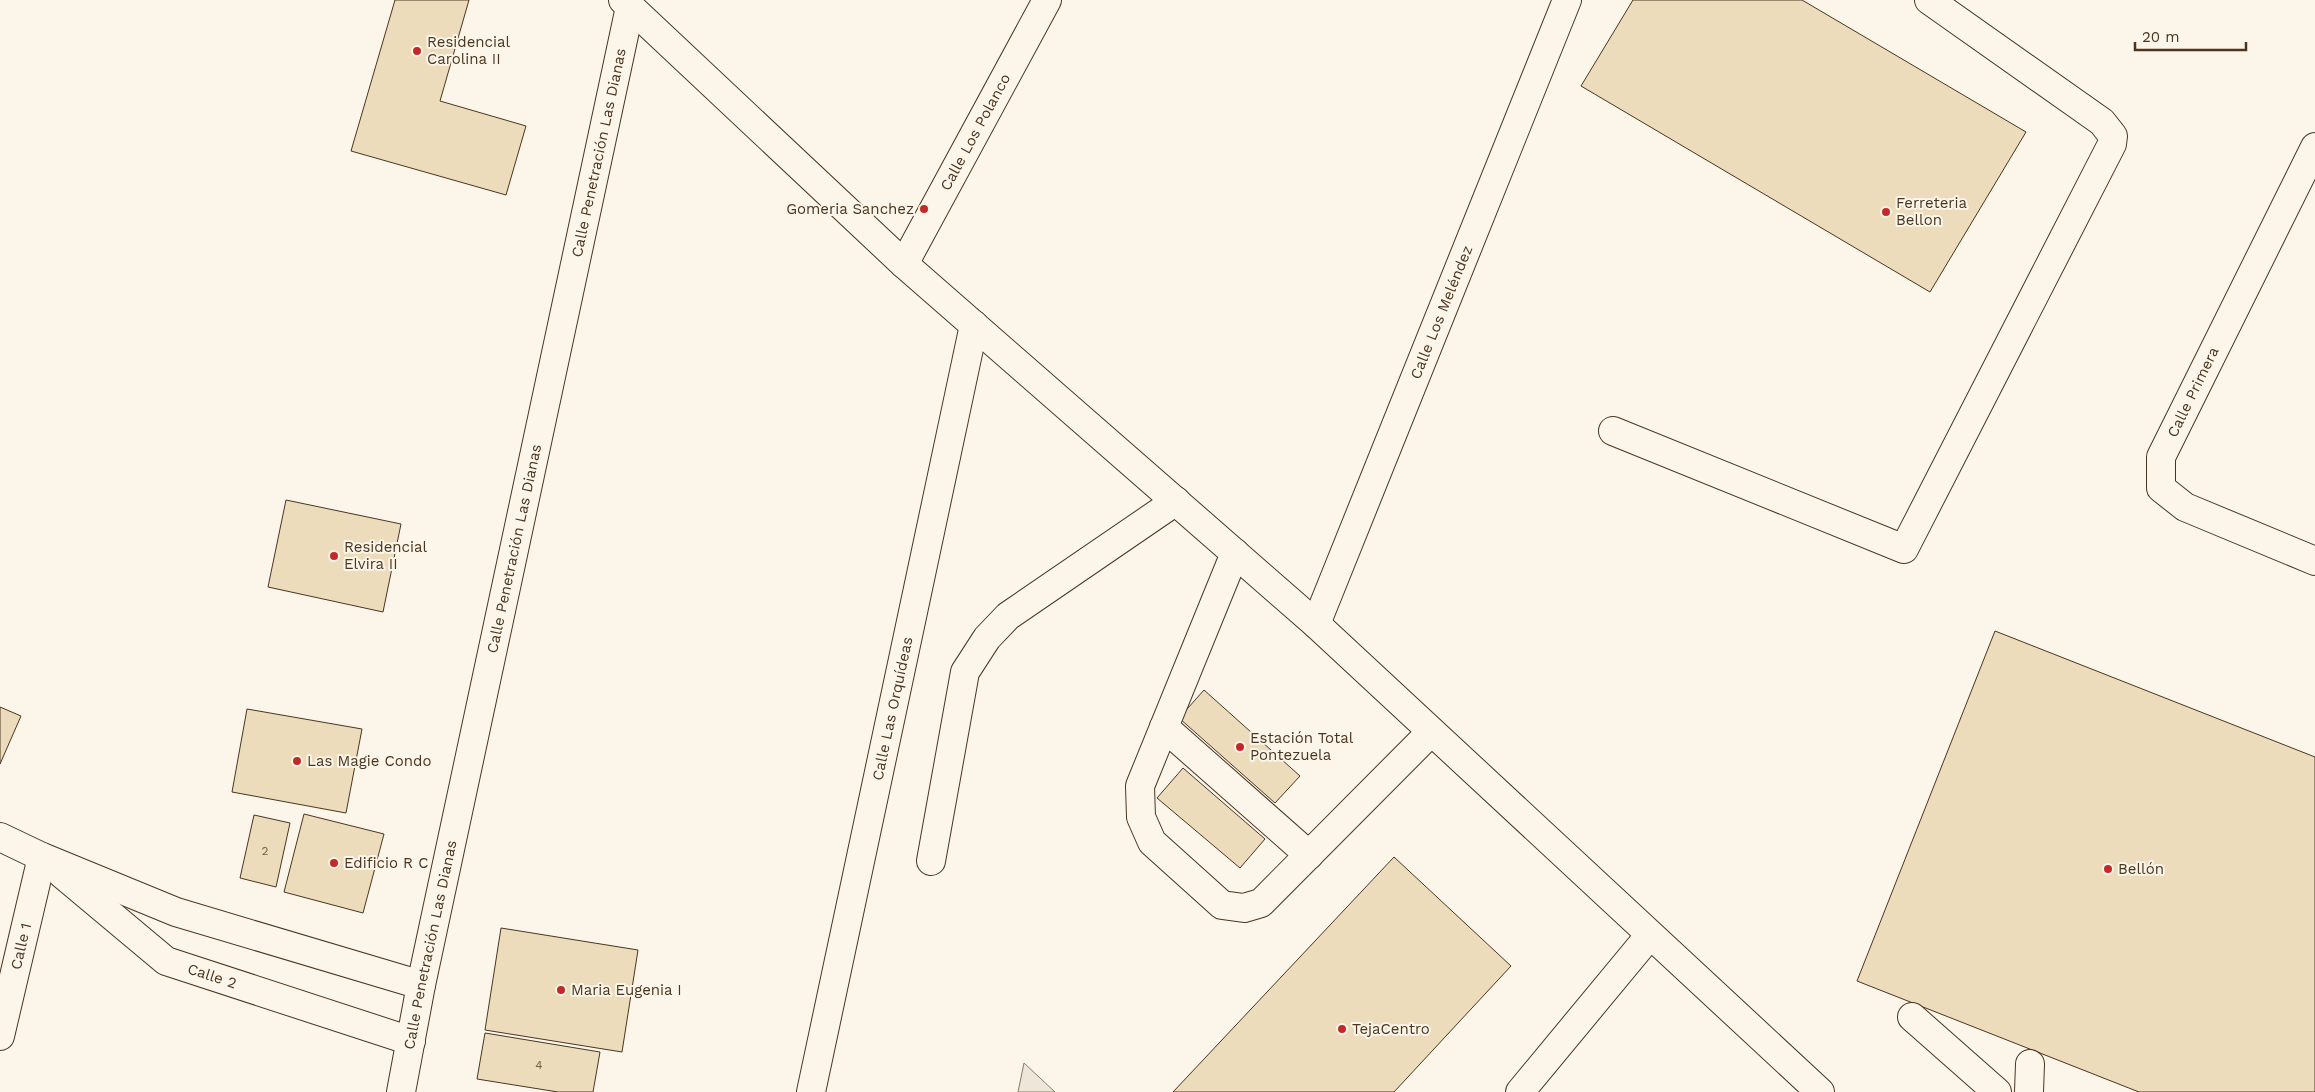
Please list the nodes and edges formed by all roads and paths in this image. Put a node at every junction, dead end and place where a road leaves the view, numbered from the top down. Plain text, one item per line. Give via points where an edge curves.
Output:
1 (1047, 0) edge
2 (1567, 0) edge
3 (1929, 0) edge
4 (626, 3) edge
5 (2315, 147) edge
6 (904, 264) junction
7 (974, 324) junction
8 (1613, 431) dead end
9 (1176, 502) junction
10 (1235, 553) junction
11 (2315, 561) edge
12 (1316, 624) junction
13 (1164, 727) junction
14 (1431, 732) junction
15 (0, 837) edge
16 (1309, 855) junction
17 (42, 857) junction
18 (931, 861) dead end
19 (1650, 934) junction
20 (421, 985) junction
21 (1912, 1017) dead end
22 (0, 1036) edge
23 (411, 1041) junction
24 (2030, 1064) dead end
25 (400, 1092) edge
26 (811, 1092) edge
27 (1520, 1092) edge
28 (1820, 1092) edge
29 (1997, 1092) edge
30 (2029, 1092) edge

1 - 6 street, Calle Los Polanco
2 - 12 street, Calle Los Meléndez
3 - 8 street via 2102,122 2113,136 2112,144 1904,549
4 - 6 street
4 - 20 street, Calle Penetración Las Dianas
5 - 11 street, Calle Primera via 2161,457 2161,488 2185,507
6 - 7 street
7 - 9 street
7 - 26 street, Calle Las Orquídeas
9 - 10 street
9 - 18 street via 1008,616 987,638 965,672
10 - 12 street
10 - 13 street
12 - 14 street
13 - 16 street
13 - 16 street via 1140,786 1141,817 1152,842 1222,905 1244,908 1261,903
14 - 16 street
14 - 19 street
15 - 17 street, Calle 2
17 - 20 street, Calle 2 via 176,912
17 - 22 street, Calle 1
17 - 23 street, Calle 2 via 166,962
19 - 27 street
19 - 28 street
20 - 23 street, Calle Penetración Las Dianas
21 - 29 street
23 - 25 street, Calle Penetración Las Dianas
24 - 30 street

